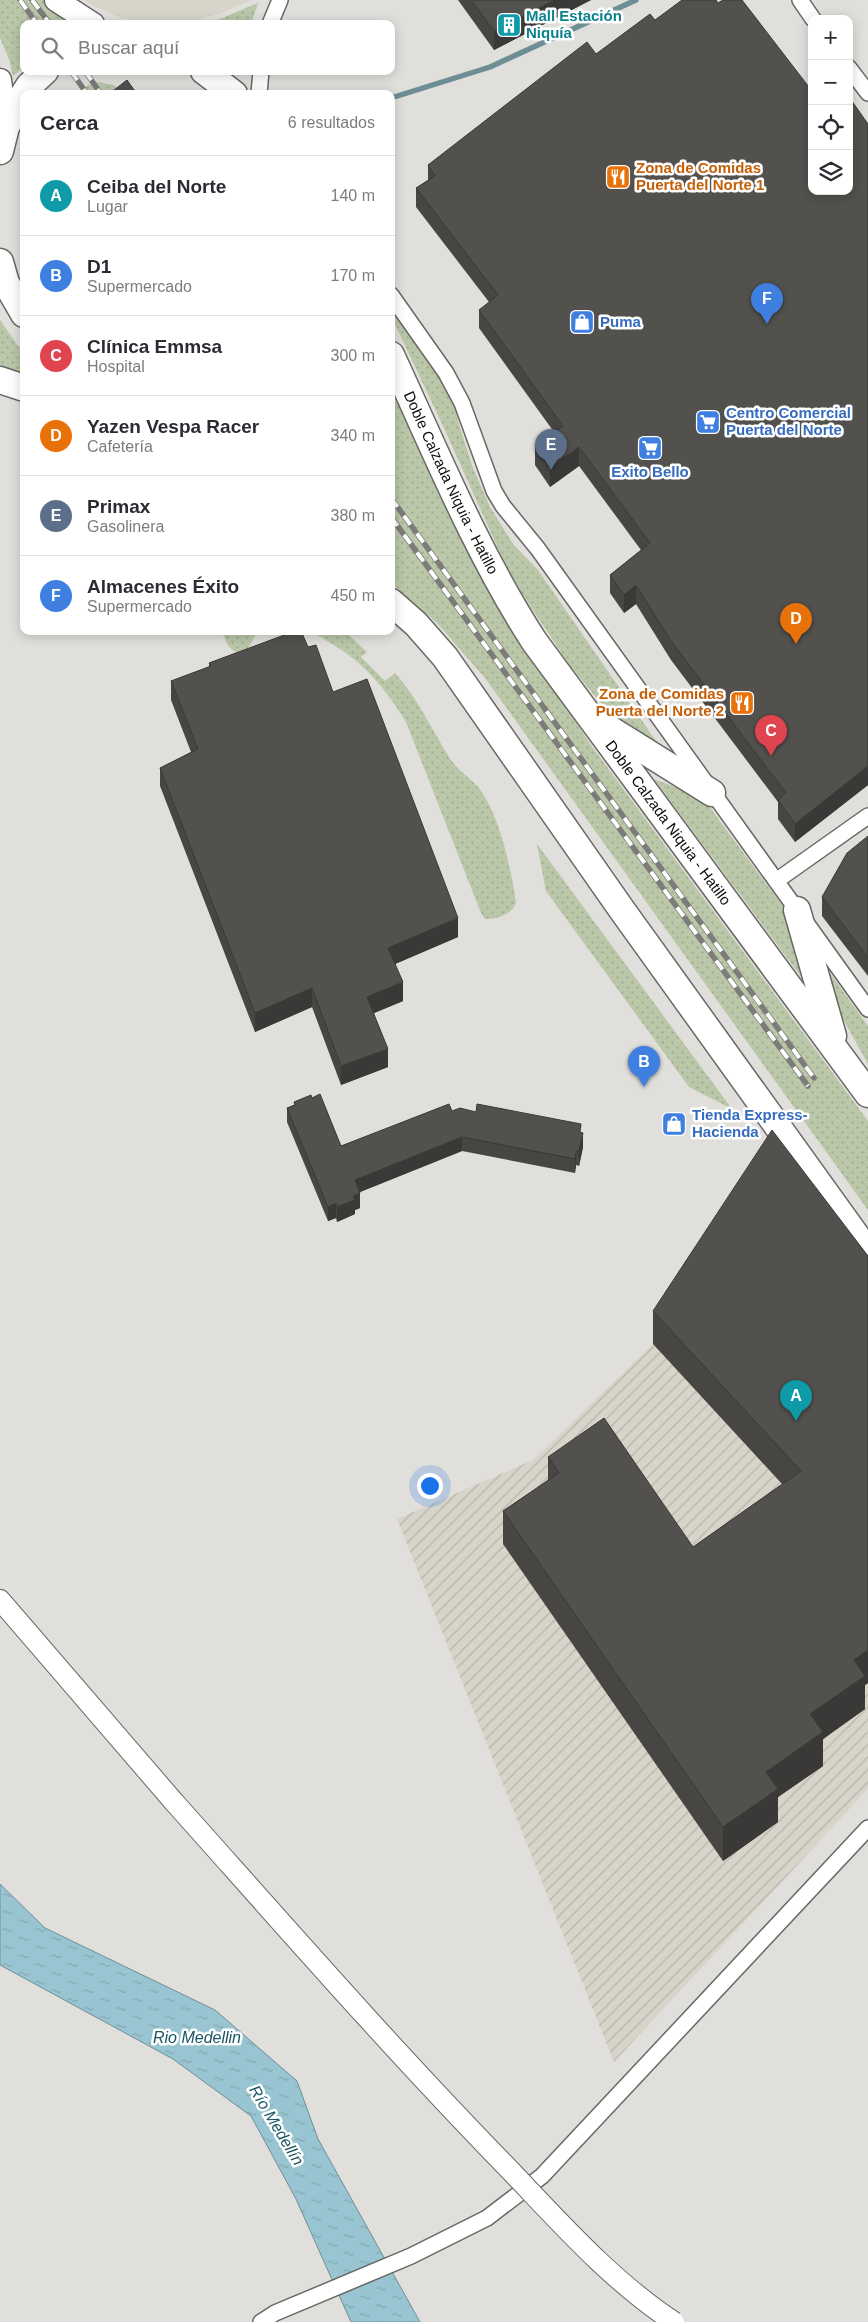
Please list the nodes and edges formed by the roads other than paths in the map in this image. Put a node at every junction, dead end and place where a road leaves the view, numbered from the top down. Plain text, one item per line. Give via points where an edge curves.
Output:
1 (56, 0) edge
2 (280, 0) edge
3 (800, 0) edge
4 (811, 15) edge
5 (87, 20) edge
6 (272, 20) edge
7 (853, 73) edge
8 (41, 75) edge
9 (209, 75) edge
10 (261, 75) edge
11 (0, 80) edge
12 (26, 90) edge
13 (229, 90) edge
14 (260, 90) edge
15 (868, 93) edge
16 (20, 103) edge
17 (3, 139) edge
18 (0, 262) edge
19 (395, 301) edge
20 (20, 307) edge
21 (395, 364) edge
22 (0, 380) edge
23 (20, 387) edge
24 (395, 606) edge
25 (588, 715) junction
26 (712, 792) junction
27 (868, 816) edge
28 (776, 882) junction
29 (797, 910) junction
30 (868, 1009) edge
31 (837, 1051) junction
32 (868, 1094) edge
33 (868, 1252) edge
34 (0, 1600) edge
35 (868, 1828) edge
36 (262, 2322) edge
37 (674, 2322) edge

1 - 5 main road
2 - 6 street
3 - 4 street
7 - 15 street
8 - 12 highway
9 - 13 highway
10 - 14 street
11 - 17 main road
16 - 17 highway
18 - 20 highway via 6,283
19 - 26 street via 446,373 462,402 494,491 503,506 538,549
21 - 25 highway, Doble Calzada Niquia - Hatillo via 484,557 534,641
22 - 23 highway
24 - 33 highway via 445,657
25 - 26 highway
25 - 31 highway, Doble Calzada Niquia - Hatillo
26 - 28 street
27 - 28 street
28 - 29 street
29 - 30 street
29 - 31 highway
31 - 32 highway, Doble Calzada Niquia - Hatillo
34 - 37 main road, bridge via 174,1802 475,2134 595,2257
35 - 36 street via 542,2176 487,2218 411,2256 275,2313

